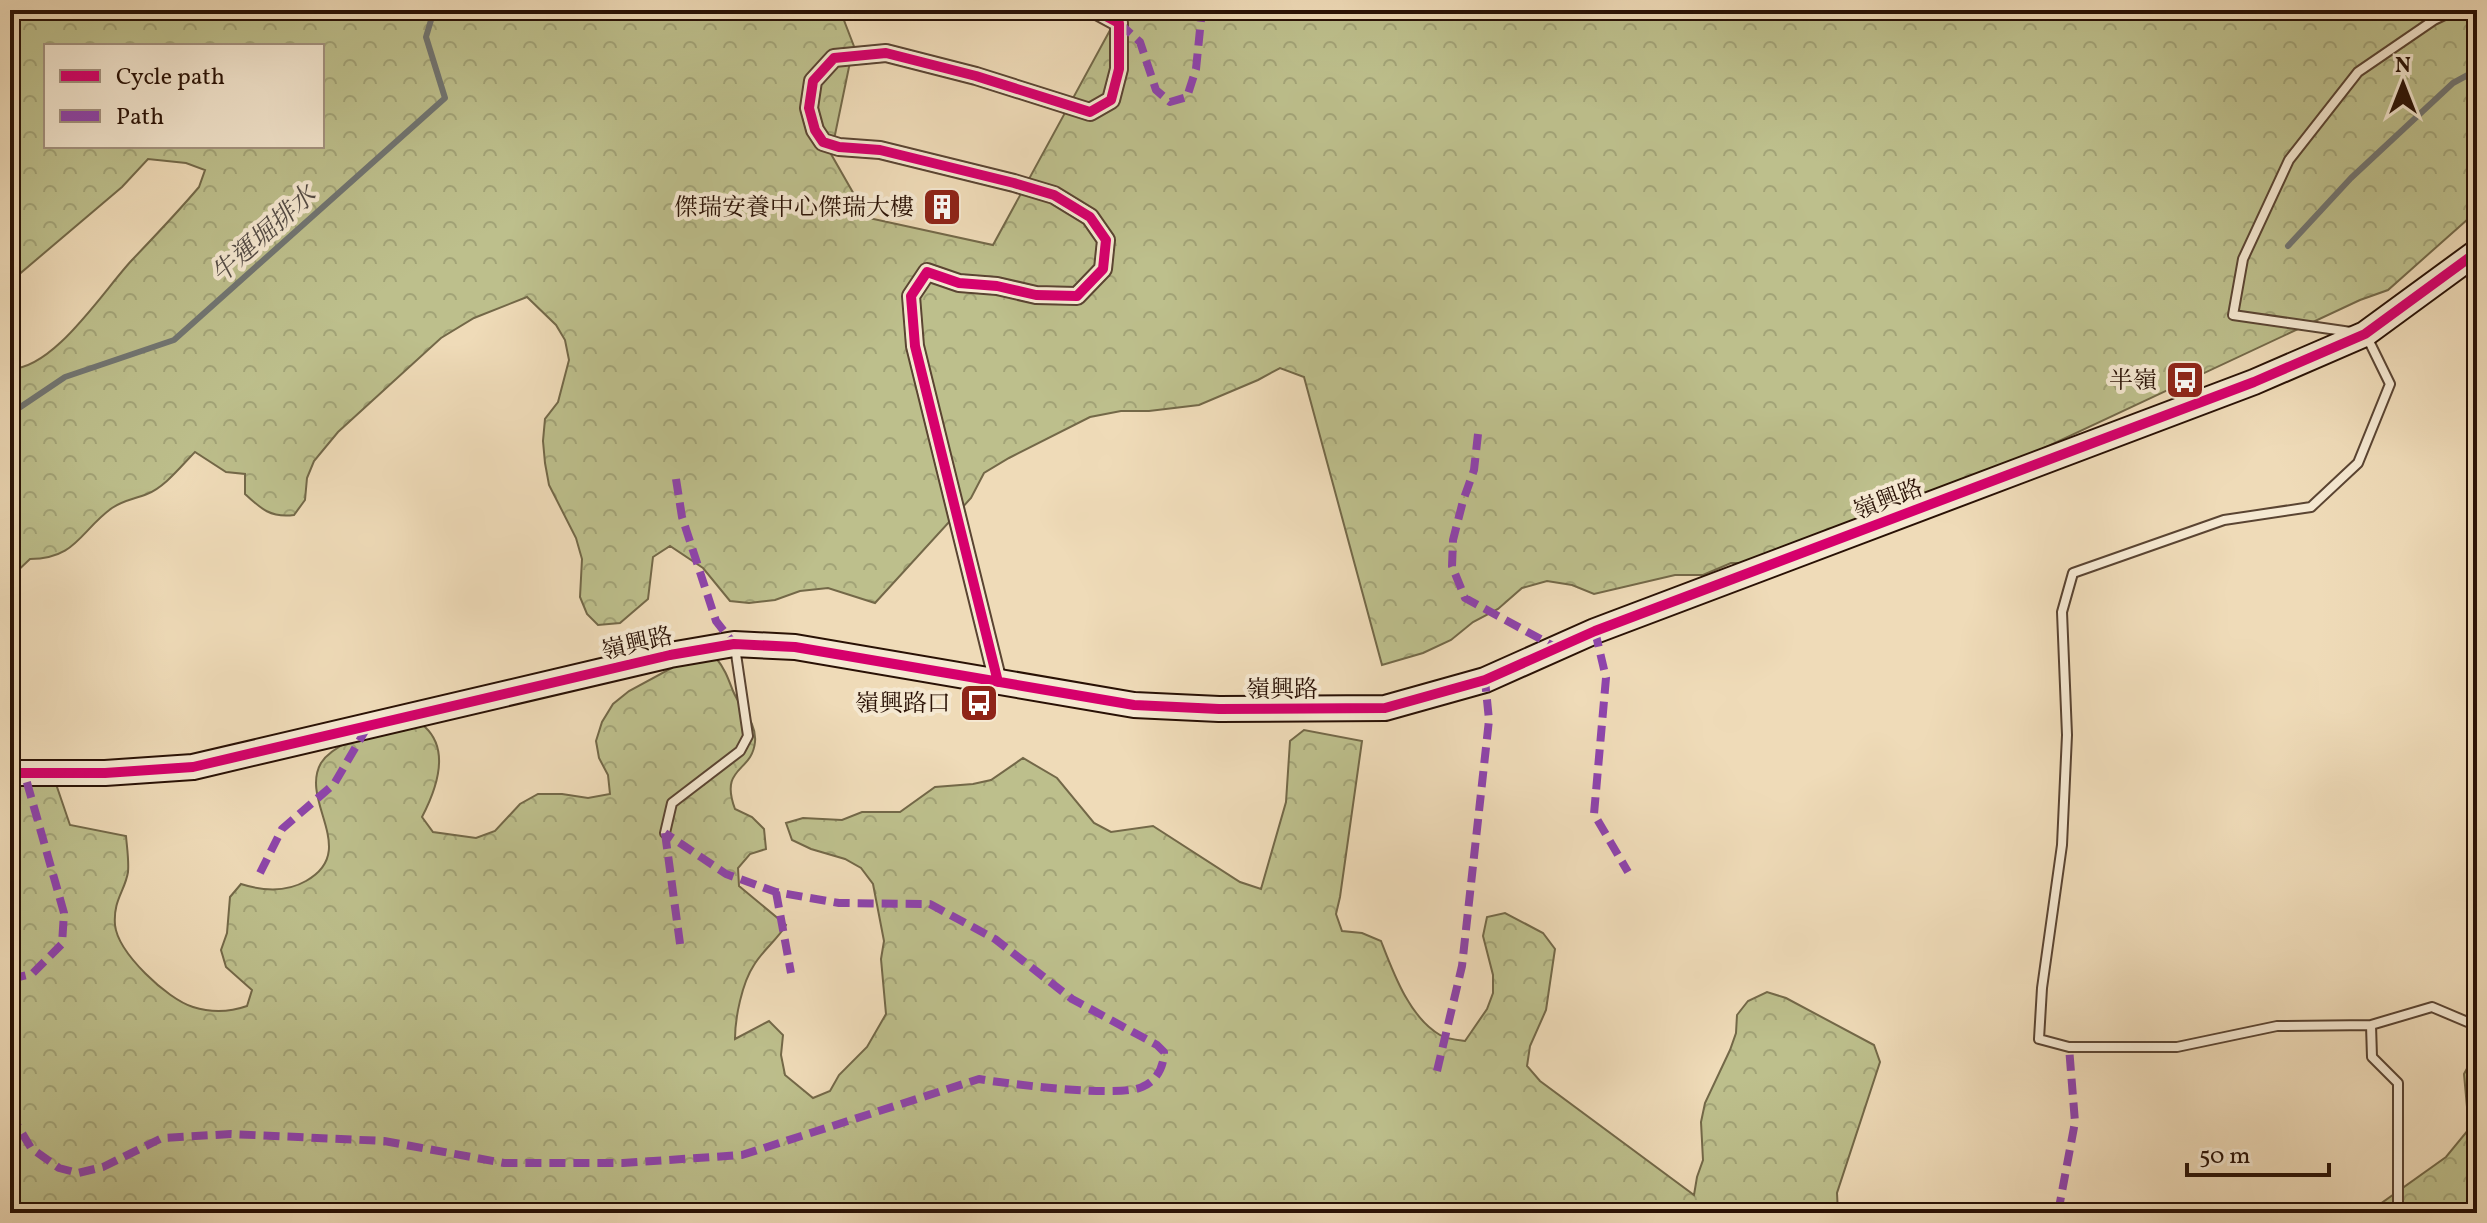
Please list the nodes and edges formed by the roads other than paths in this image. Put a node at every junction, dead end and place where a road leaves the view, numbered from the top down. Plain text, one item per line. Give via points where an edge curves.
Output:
1 (1095, 10) edge
2 (2455, 10) edge
3 (2477, 252) edge
4 (2365, 334) junction
5 (734, 644) junction
6 (998, 682) junction
7 (10, 773) edge
8 (665, 833) dead end
9 (2371, 1025) junction
10 (2477, 1026) edge
11 (2398, 1202) dead end

1 - 6 street via 1119,23 1119,69 1111,100 1090,112 886,53 834,58 813,81 809,108 823,142 880,150 1054,195 1090,217 1106,240 1103,269 1077,296 959,283 927,272 911,296 915,346
2 - 4 lane via 2358,72 2289,160 2243,259 2233,315
3 - 4 main road, 嶺興路
4 - 6 main road, 嶺興路 via 2254,382 1595,631 1485,680 1385,708 1134,705
4 - 9 lane via 2390,384 2358,463 2311,507 2224,520 2073,573 2062,612 2067,735 2062,845 2039,1039 2069,1047 2177,1047 2277,1026
5 - 6 main road, 嶺興路 via 795,647
5 - 7 main road, 嶺興路 via 193,767
5 - 8 lane via 748,736 740,751 672,803
9 - 10 lane via 2432,1007
9 - 11 lane via 2372,1057 2398,1083

